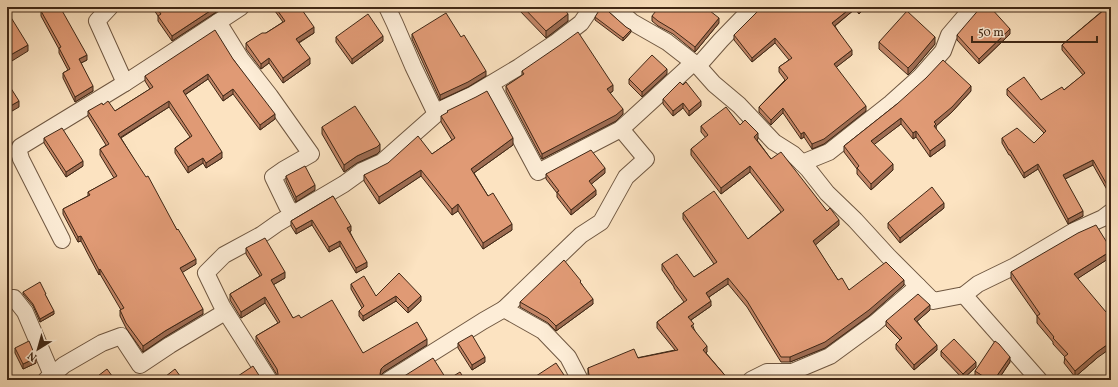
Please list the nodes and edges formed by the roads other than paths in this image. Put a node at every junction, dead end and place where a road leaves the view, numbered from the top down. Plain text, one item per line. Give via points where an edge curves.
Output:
1 (110, 7) edge
2 (241, 7) edge
3 (386, 7) edge
4 (592, 7) edge
5 (615, 7) edge
6 (753, 7) edge
7 (973, 7) edge
8 (218, 22) junction
9 (695, 65) junction
10 (125, 83) junction
11 (490, 84) junction
12 (436, 114) junction
13 (621, 129) junction
14 (802, 163) junction
15 (1111, 212) edge
16 (293, 214) junction
17 (62, 240) dead end
18 (918, 286) junction
19 (964, 295) junction
20 (7, 299) edge
21 (504, 309) junction
22 (225, 312) junction
23 (49, 378) edge
24 (268, 380) edge
25 (389, 380) edge
26 (580, 380) edge
27 (751, 380) edge
28 (1039, 380) edge

1 - 10 street via 97,21
2 - 8 street
3 - 12 street
4 - 11 street via 581,23 555,43
5 - 9 street via 632,22 667,42
6 - 9 street
7 - 14 street via 949,36 943,51 920,77 829,152
8 - 10 street
8 - 16 street via 311,154 273,177
9 - 13 street
9 - 14 street via 739,105 774,142
10 - 17 street via 20,147 21,159
11 - 12 street
11 - 13 street via 538,172
12 - 16 street via 382,162 362,171
13 - 21 street via 646,160 626,177 601,222 581,235
14 - 18 street via 827,193
15 - 19 street via 978,284
16 - 22 street via 224,255 206,273
18 - 19 street via 933,301
18 - 27 street via 875,323 830,356 792,372 767,372
19 - 28 street
20 - 23 street via 14,298 25,312
21 - 25 street
21 - 26 street via 542,331 568,357
22 - 23 street via 140,365 121,336 64,365
22 - 24 street

